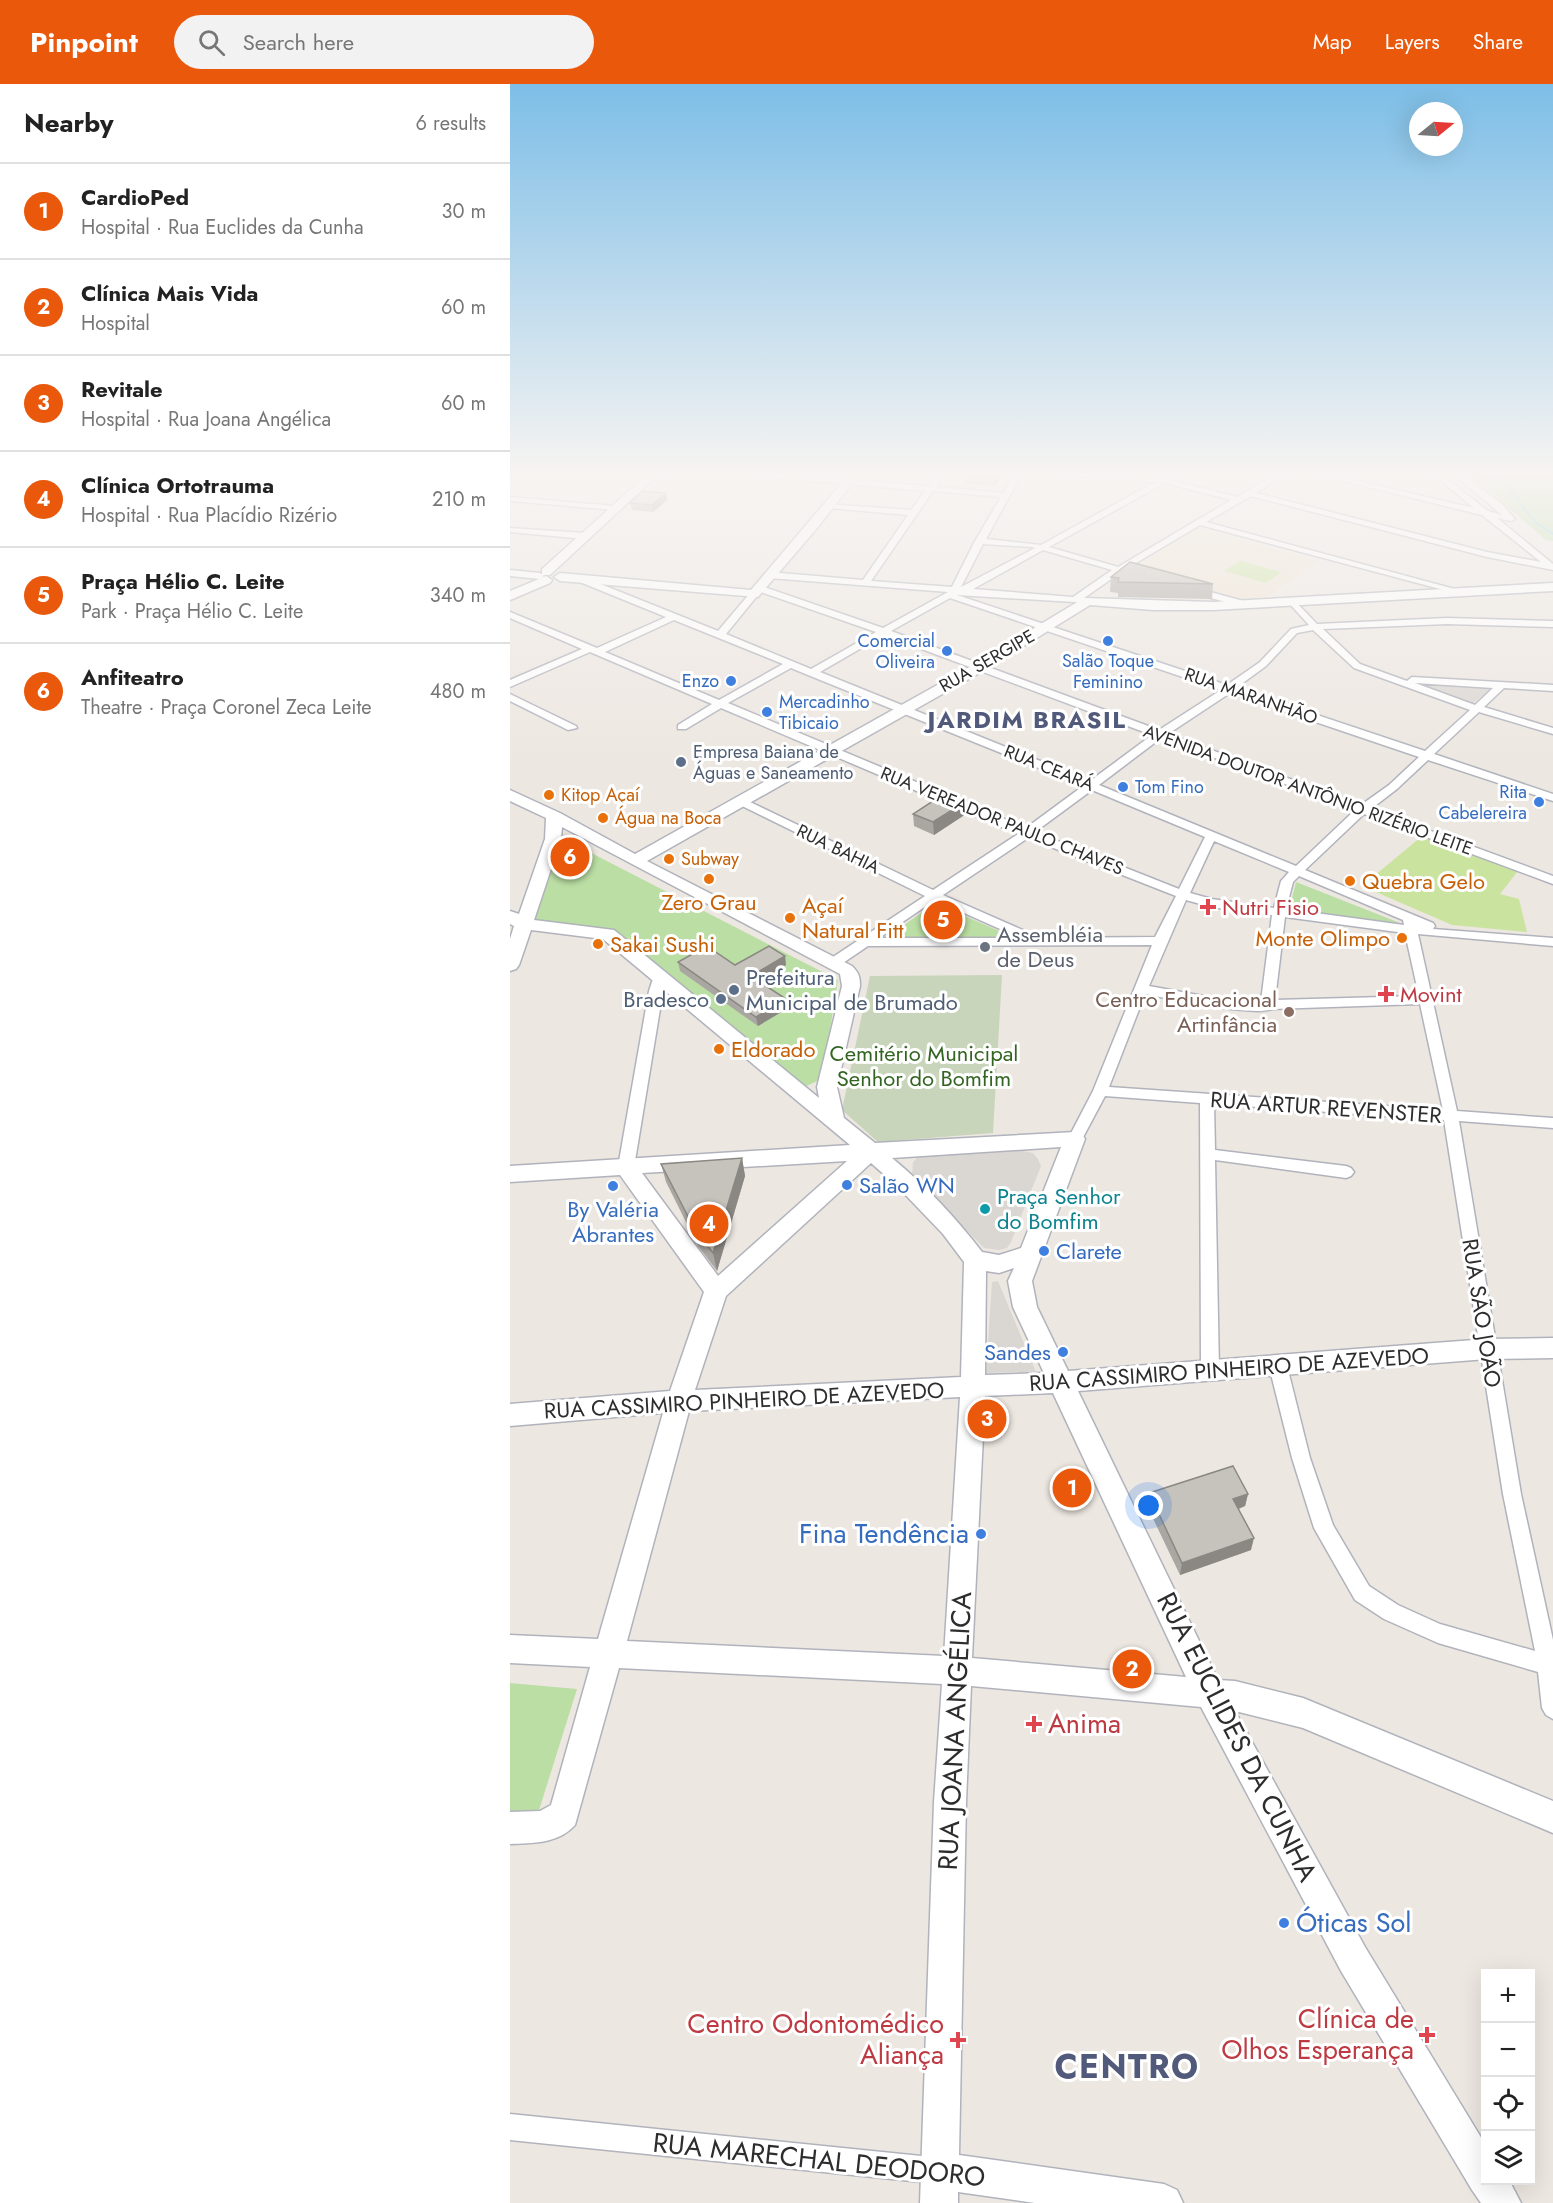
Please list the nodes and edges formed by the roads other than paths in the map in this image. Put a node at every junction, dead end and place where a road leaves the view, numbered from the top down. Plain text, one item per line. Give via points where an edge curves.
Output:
1 (553, 571) edge
2 (773, 571) edge
3 (874, 571) edge
4 (963, 571) edge
5 (999, 571) edge
6 (1117, 571) edge
7 (1121, 571) edge
8 (1382, 571) edge
9 (510, 573) edge
10 (550, 574) junction
11 (769, 575) junction
12 (578, 578) junction
13 (1152, 580) edge
14 (866, 582) junction
15 (1553, 587) edge
16 (1187, 589) edge
17 (756, 591) junction
18 (1458, 591) junction
19 (954, 592) junction
20 (510, 596) edge
21 (1082, 601) junction
22 (1292, 601) junction
23 (1245, 604) junction
24 (510, 615) edge
25 (674, 617) junction
26 (1553, 624) edge
27 (1315, 627) junction
28 (1046, 628) junction
29 (884, 632) junction
30 (720, 635) junction
31 (594, 650) junction
32 (789, 665) junction
33 (978, 668) junction
34 (811, 673) junction
35 (1391, 679) junction
36 (510, 684) edge
37 (1501, 686) junction
38 (1230, 688) junction
39 (1553, 688) edge
40 (510, 698) edge
41 (719, 704) junction
42 (1475, 708) junction
43 (903, 710) junction
44 (682, 727) dead end
45 (572, 728) dead end
46 (1553, 731) edge
47 (1159, 735) junction
48 (832, 750) junction
49 (1426, 756) junction
50 (1090, 784) junction
51 (510, 795) edge
52 (1553, 798) edge
53 (742, 802) junction
54 (1363, 809) junction
55 (554, 816) junction
56 (1027, 833) junction
57 (1211, 836) junction
58 (594, 838) junction
59 (553, 839) junction
60 (635, 861) junction
61 (1297, 870) junction
62 (1553, 880) edge
63 (933, 895) junction
64 (1184, 895) junction
65 (1278, 911) junction
66 (517, 920) edge
67 (1410, 923) junction
68 (1160, 940) junction
69 (866, 942) junction
70 (1553, 942) edge
71 (1043, 943) junction
72 (835, 962) junction
73 (510, 964) edge
74 (661, 976) junction
75 (1140, 989) junction
76 (1425, 1000) junction
77 (1267, 1006) junction
78 (827, 1088) junction
79 (796, 1090) junction
80 (1100, 1091) junction
81 (1207, 1099) junction
82 (1451, 1116) junction
83 (834, 1119) junction
84 (1553, 1123) edge
85 (1076, 1139) junction
86 (1015, 1143) junction
87 (928, 1148) junction
88 (872, 1150) junction
89 (1208, 1154) junction
90 (626, 1167) junction
91 (1346, 1172) dead end
92 (510, 1174) edge
93 (1062, 1175) junction
94 (904, 1179) junction
95 (1031, 1254) junction
96 (975, 1260) junction
97 (716, 1291) junction
98 (1553, 1348) edge
99 (1487, 1349) junction
100 (1278, 1366) junction
101 (1210, 1370) junction
102 (1061, 1382) junction
103 (973, 1386) junction
104 (678, 1401) junction
105 (510, 1415) edge
106 (510, 1648) edge
107 (610, 1653) junction
108 (1551, 1666) edge
109 (958, 1671) junction
110 (1210, 1695) junction
111 (1553, 1708) edge
112 (1553, 1817) edge
113 (510, 1828) edge
114 (510, 2127) edge
115 (1481, 2170) edge
116 (1491, 2185) edge
117 (940, 2187) edge
118 (1164, 2203) edge
119 (1502, 2203) edge

1 - 10 street
2 - 11 street
3 - 14 street
4 - 19 street
5 - 19 street
6 - 21 street
7 - 13 street
8 - 18 street
9 - 10 street
10 - 12 street
10 - 20 street
11 - 14 street
11 - 17 street
12 - 17 street
12 - 25 street, RUA CEARÁ
14 - 19 street
15 - 18 street
16 - 23 street
17 - 29 street, AVENIDA DOUTOR ANTÔNIO RIZÉRIO LEITE
17 - 30 street
18 - 22 street
19 - 21 street
19 - 28 street, RUA MARANHÃO
19 - 29 street
21 - 23 street via 1184,607
21 - 28 street, RUA SERGIPE
22 - 23 street
22 - 27 street
24 - 31 street, RUA VEREADOR PAULO CHAVES
25 - 30 street, RUA CEARÁ
25 - 31 street
26 - 27 street via 1447,621
27 - 35 street via 1357,666
27 - 38 street via 1294,632 1263,664
28 - 33 street, RUA SERGIPE
28 - 38 street, RUA MARANHÃO
29 - 33 street, AVENIDA DOUTOR ANTÔNIO RIZÉRIO LEITE
29 - 34 street
30 - 32 street, RUA CEARÁ
31 - 36 street
31 - 41 street, RUA VEREADOR PAULO CHAVES
32 - 34 street, RUA CEARÁ
32 - 41 street
33 - 43 street, RUA SERGIPE
33 - 47 street, AVENIDA DOUTOR ANTÔNIO RIZÉRIO LEITE
34 - 43 street, RUA CEARÁ
35 - 37 street
35 - 42 street
37 - 39 street
37 - 42 street
38 - 47 street
38 - 49 street, RUA MARANHÃO
40 - 45 street
41 - 44 street
41 - 48 street, RUA VEREADOR PAULO CHAVES
42 - 46 street
42 - 49 street
43 - 48 street, RUA SERGIPE
43 - 50 street, RUA CEARÁ
47 - 50 street
47 - 54 street, AVENIDA DOUTOR ANTÔNIO RIZÉRIO LEITE
48 - 53 street, RUA SERGIPE
48 - 56 street, RUA VEREADOR PAULO CHAVES
49 - 52 street, RUA MARANHÃO
49 - 54 street
50 - 56 street
50 - 57 street, RUA CEARÁ
51 - 55 street
53 - 60 street, RUA SERGIPE
53 - 63 street, RUA BAHIA
54 - 61 street
54 - 62 street, AVENIDA DOUTOR ANTÔNIO RIZÉRIO LEITE
55 - 58 street
55 - 59 street
56 - 63 street
56 - 64 street, RUA VEREADOR PAULO CHAVES
57 - 61 street, RUA CEARÁ
57 - 64 street
58 - 59 street
58 - 60 street
59 - 66 street
60 - 72 street
61 - 65 street via 1287,881
61 - 67 street, RUA CEARÁ
63 - 69 street
63 - 71 street, RUA BAHIA
64 - 65 street, RUA VEREADOR PAULO CHAVES via 1211,903
64 - 68 street
65 - 67 street, RUA VEREADOR PAULO CHAVES
65 - 77 street
66 - 73 street
66 - 74 street via 608,934
67 - 70 street via 1451,935
67 - 76 street, RUA SÃO JOÃO
68 - 71 street
68 - 75 street
69 - 71 street
69 - 72 street
72 - 78 street via 851,976 851,986
74 - 79 street
74 - 90 street
75 - 77 street via 1236,1006
75 - 80 street
76 - 77 street
76 - 82 street, RUA SÃO JOÃO
78 - 79 street
78 - 83 street
79 - 83 street
80 - 81 street, RUA ARTUR REVENSTER
80 - 85 street
81 - 82 street, RUA ARTUR REVENSTER
81 - 89 street
82 - 84 street, RUA ARTUR REVENSTER
82 - 99 street, RUA SÃO JOÃO
83 - 88 street
85 - 86 street
85 - 93 street
86 - 87 street
86 - 93 street via 1042,1149 1055,1158
87 - 88 street
87 - 94 street via 904,1163
88 - 90 street
88 - 94 street
88 - 97 street
89 - 91 street
89 - 101 street
90 - 92 street
90 - 97 street
93 - 95 street
94 - 96 street via 951,1228
95 - 96 street via 999,1264
95 - 102 street, RUA EUCLIDES DA CUNHA via 1020,1281 1025,1307
96 - 103 street, RUA JOANA ANGÉLICA
97 - 104 street
98 - 99 street, RUA CASSIMIRO PINHEIRO DE AZEVEDO
99 - 100 street, RUA CASSIMIRO PINHEIRO DE AZEVEDO
99 - 108 street, RUA SÃO JOÃO via 1512,1494
100 - 101 street, RUA CASSIMIRO PINHEIRO DE AZEVEDO
100 - 108 street via 1301,1458 1324,1528 1362,1593 1391,1612 1438,1633
101 - 102 street, RUA CASSIMIRO PINHEIRO DE AZEVEDO
102 - 103 street, RUA CASSIMIRO PINHEIRO DE AZEVEDO
102 - 110 street, RUA EUCLIDES DA CUNHA
103 - 104 street, RUA CASSIMIRO PINHEIRO DE AZEVEDO
103 - 109 street, RUA JOANA ANGÉLICA
104 - 105 street, RUA CASSIMIRO PINHEIRO DE AZEVEDO
104 - 107 street
106 - 107 street
107 - 109 street
107 - 113 street via 564,1814 559,1822 548,1827
108 - 111 street, RUA SÃO JOÃO
109 - 110 street
109 - 117 street, RUA JOANA ANGÉLICA via 950,1803
110 - 112 street via 1235,1696 1304,1713
110 - 115 street, RUA EUCLIDES DA CUNHA via 1353,1959
114 - 117 street, RUA MARECHAL DEODORO
116 - 119 street
117 - 118 street, RUA MARECHAL DEODORO

